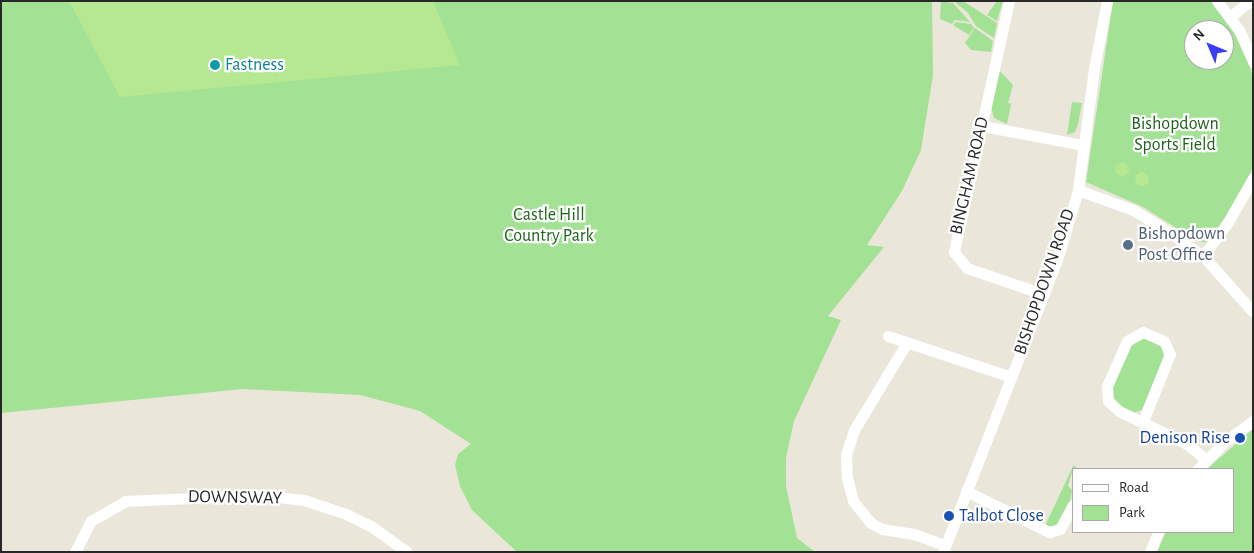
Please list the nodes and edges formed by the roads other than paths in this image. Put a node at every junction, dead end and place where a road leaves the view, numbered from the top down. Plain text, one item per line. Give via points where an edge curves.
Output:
1 (1009, 1) edge
2 (1108, 1) edge
3 (1217, 1) edge
4 (1250, 1) edge
5 (1230, 17) junction
6 (1253, 62) edge
7 (983, 126) junction
8 (1083, 145) junction
9 (1253, 178) edge
10 (1078, 190) junction
11 (1203, 256) junction
12 (1043, 294) junction
13 (1253, 312) edge
14 (888, 336) dead end
15 (906, 344) junction
16 (1011, 378) junction
17 (1144, 421) junction
18 (1253, 421) edge
19 (1205, 459) junction
20 (1199, 468) edge
21 (966, 491) junction
22 (1072, 507) edge
23 (1158, 533) edge
24 (944, 548) edge
25 (75, 552) edge
26 (407, 552) edge
27 (1150, 552) edge

1 - 7 street, BINGHAM ROAD
2 - 8 street, BISHOPDOWN ROAD
3 - 5 street
4 - 5 street
5 - 6 street
7 - 8 street
7 - 12 street, BINGHAM ROAD via 954,244 956,256 967,268
8 - 10 street, BISHOPDOWN ROAD
9 - 11 street via 1228,222
10 - 11 street via 1111,200 1146,217
10 - 12 street, BISHOPDOWN ROAD
11 - 13 street
12 - 16 street, BISHOPDOWN ROAD
14 - 15 street
15 - 16 street
15 - 24 street via 854,430 846,455 846,478 853,501 871,523 882,529 914,534
16 - 21 street, BISHOPDOWN ROAD
17 - 17 street via 1170,354 1164,341 1143,332 1127,341 1106,392 1114,408
17 - 19 street via 1187,444
18 - 19 street
19 - 20 street
21 - 22 street via 1049,532 1060,529
21 - 24 street, BISHOPDOWN ROAD
23 - 27 street
25 - 26 street, DOWNSWAY via 91,521 125,501 260,495 304,500 332,508 371,526

